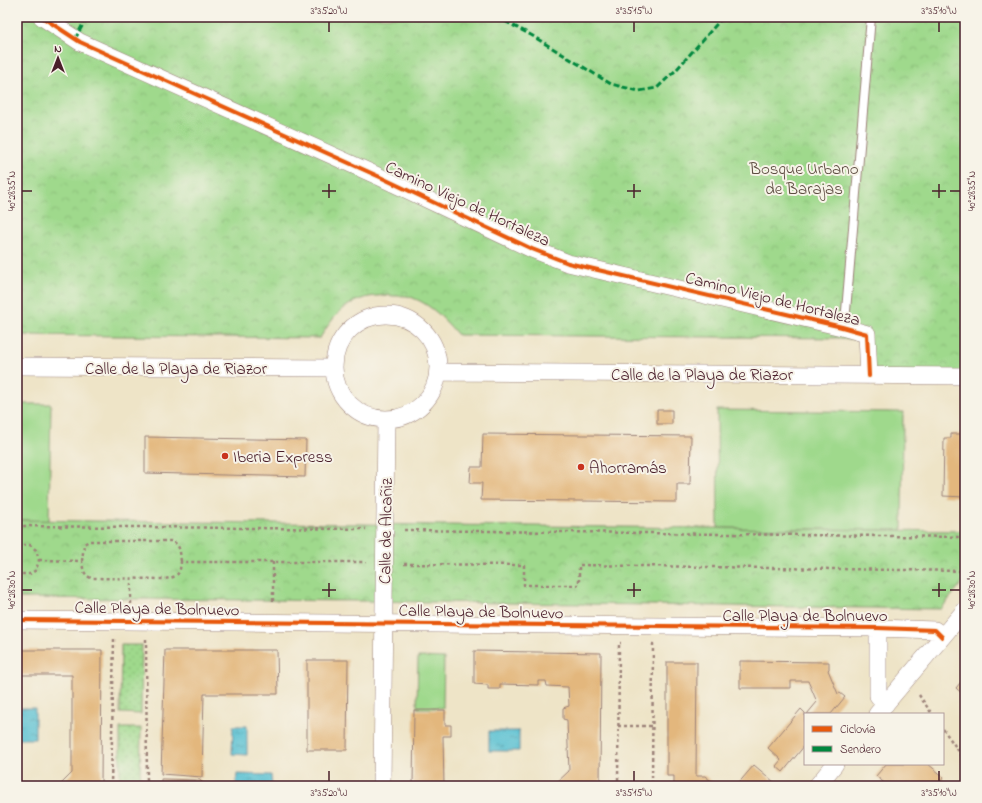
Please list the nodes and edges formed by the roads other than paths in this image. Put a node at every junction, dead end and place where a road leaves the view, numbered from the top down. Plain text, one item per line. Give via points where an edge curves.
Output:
1 (42, 17) edge
2 (871, 17) edge
3 (842, 327) junction
4 (17, 366) edge
5 (334, 368) junction
6 (438, 372) junction
7 (869, 376) junction
8 (965, 376) edge
9 (386, 419) junction
10 (965, 610) edge
11 (17, 620) edge
12 (384, 623) junction
13 (878, 628) junction
14 (942, 637) junction
15 (882, 709) edge
16 (834, 765) edge
17 (382, 786) edge
18 (817, 786) edge

1 - 3 street, Camino Viejo de Hortaleza via 80,42 380,177 532,249 568,263
2 - 3 lane via 846,311
3 - 7 street, Camino Viejo de Hortaleza via 868,334
4 - 5 street, Calle de la Playa de Riazor
5 - 6 street via 337,349 348,331 366,319 387,315 408,319 425,332 436,350
5 - 9 street via 339,389 350,404 366,415
6 - 7 street, Calle de la Playa de Riazor
6 - 9 street via 433,390 421,406 404,416
7 - 8 street, Calle de la Playa de Riazor
9 - 12 street, Calle de Alcañiz
10 - 14 street
11 - 12 street, Calle Playa de Bolnuevo
12 - 13 street, Calle Playa de Bolnuevo
12 - 17 street, Calle de Alcañiz
13 - 14 street, Calle Playa de Bolnuevo via 935,630
13 - 15 street via 878,696
14 - 15 street
16 - 18 street

